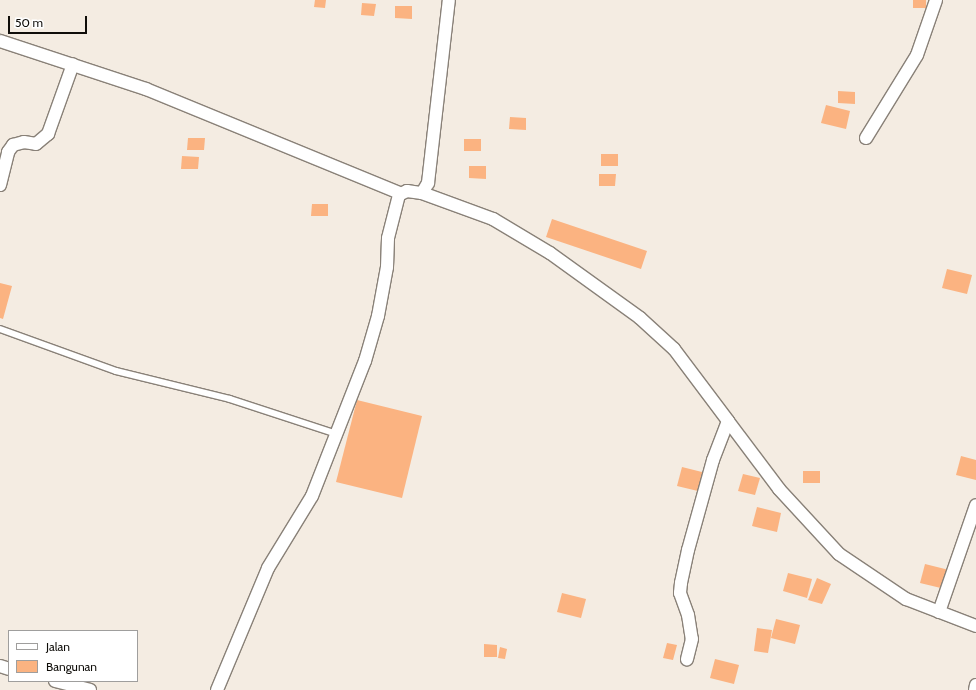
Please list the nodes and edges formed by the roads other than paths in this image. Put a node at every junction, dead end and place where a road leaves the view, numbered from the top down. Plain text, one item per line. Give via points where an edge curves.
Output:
1 (448, 0) edge
2 (936, 0) edge
3 (0, 41) edge
4 (73, 64) junction
5 (866, 138) dead end
6 (0, 185) edge
7 (400, 193) junction
8 (422, 193) junction
9 (0, 329) edge
10 (728, 421) junction
11 (337, 434) junction
12 (976, 505) edge
13 (939, 612) junction
14 (976, 626) edge
15 (687, 659) dead end
16 (59, 682) edge
17 (976, 685) edge
18 (87, 690) edge
19 (217, 690) edge
20 (975, 690) edge

1 - 8 street via 428,183
2 - 5 street via 917,55
3 - 4 street
4 - 6 street via 48,134 36,144 24,142 13,145 8,152
4 - 7 street via 146,89
7 - 8 street
7 - 11 street via 388,238 387,267 378,316 365,361
8 - 10 street via 493,219 550,253 640,318 674,350
9 - 11 lane via 116,371 230,399
10 - 13 street via 779,490 839,554 906,599
10 - 15 street via 711,467 681,583 680,593 692,639
11 - 19 street via 312,496 268,568
12 - 13 street
13 - 14 street
16 - 18 street
17 - 20 street

